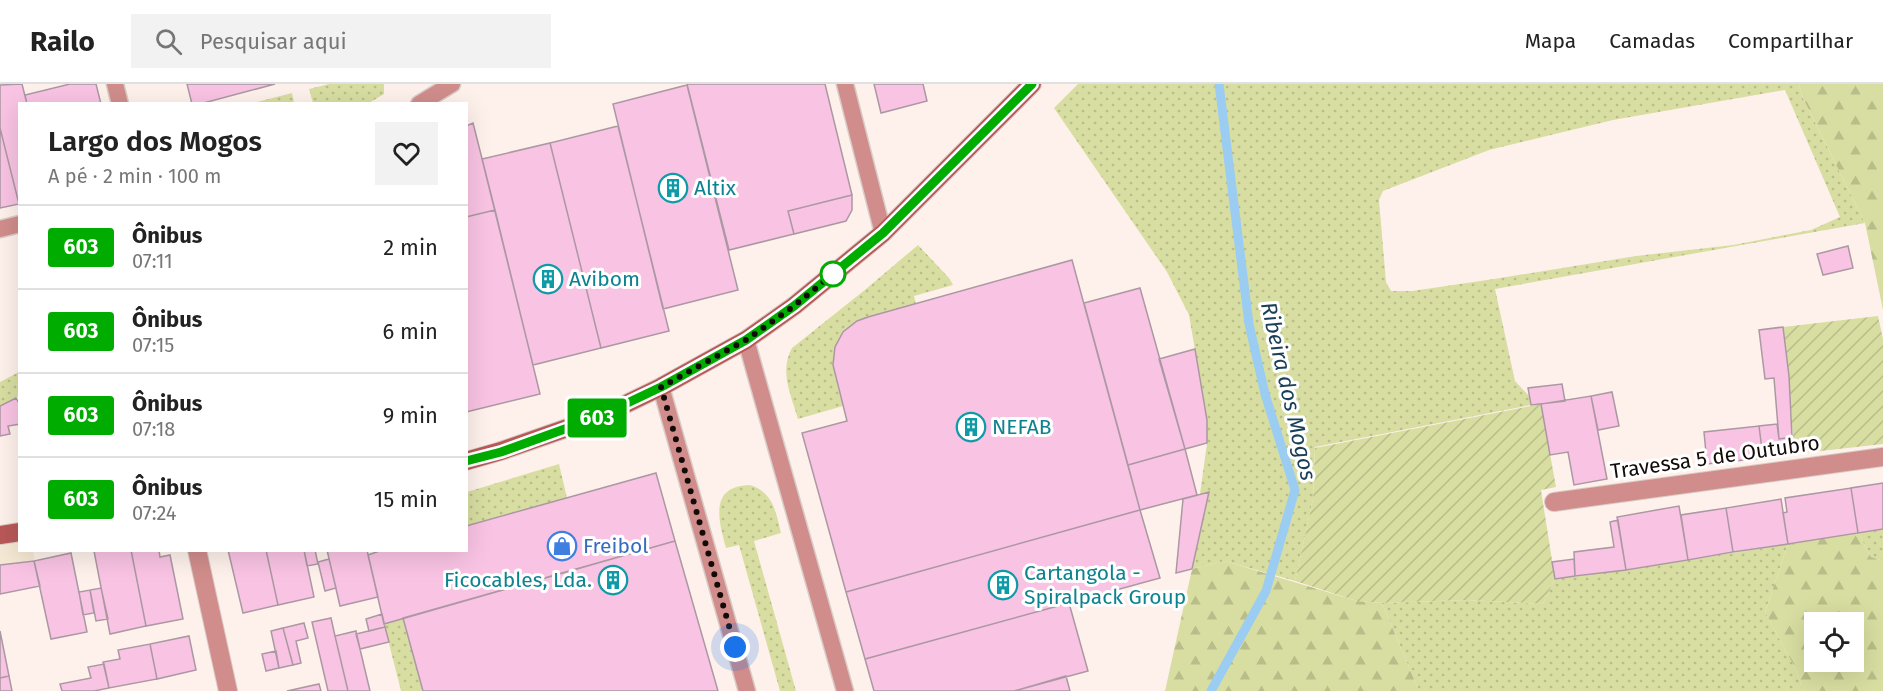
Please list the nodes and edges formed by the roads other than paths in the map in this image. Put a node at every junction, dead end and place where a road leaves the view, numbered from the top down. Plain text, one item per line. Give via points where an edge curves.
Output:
1 (115, 84) edge
2 (452, 84) edge
3 (845, 84) edge
4 (1032, 84) edge
5 (120, 102) edge
6 (422, 102) edge
7 (18, 224) edge
8 (0, 229) edge
9 (883, 233) junction
10 (746, 340) junction
11 (661, 387) junction
12 (1883, 457) edge
13 (468, 460) edge
14 (1554, 502) dead end
15 (18, 532) edge
16 (0, 535) edge
17 (198, 552) edge
18 (228, 691) edge
19 (747, 691) edge
20 (845, 691) edge

1 - 5 lane
2 - 6 lane
3 - 9 lane
4 - 9 street
7 - 8 lane
9 - 10 street
10 - 11 street
10 - 20 lane
11 - 13 street via 598,417
11 - 19 lane
12 - 14 street, Travessa 5 de Outubro
15 - 16 street
17 - 18 street

